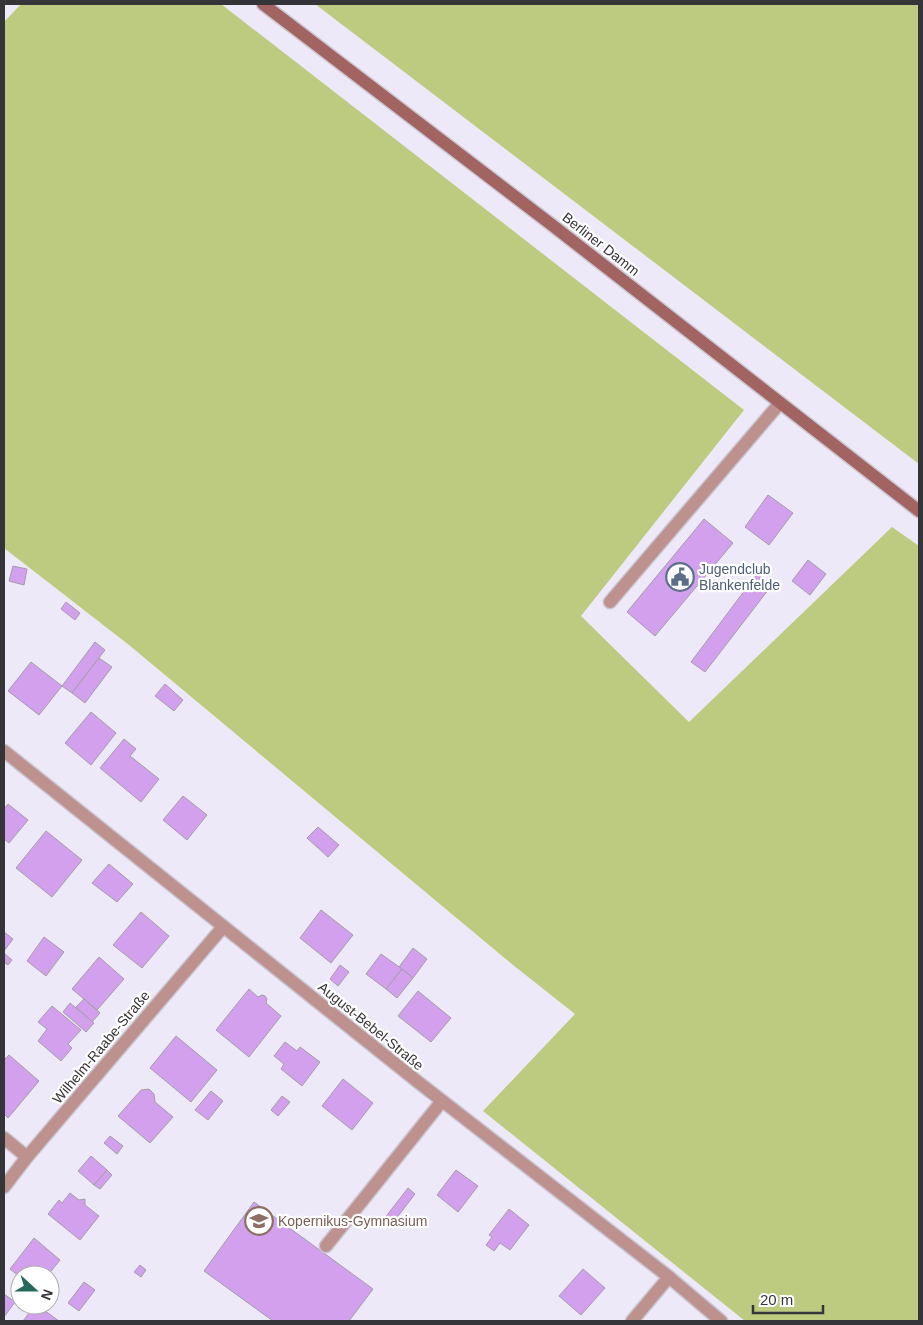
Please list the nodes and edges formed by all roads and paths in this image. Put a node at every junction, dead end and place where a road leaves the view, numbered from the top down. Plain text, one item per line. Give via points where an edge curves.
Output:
1 (263, 4) edge
2 (780, 403) junction
3 (919, 511) edge
4 (610, 602) dead end
5 (4, 751) edge
6 (222, 927) junction
7 (442, 1101) junction
8 (4, 1138) edge
9 (27, 1157) junction
10 (4, 1187) edge
11 (326, 1246) dead end
12 (669, 1277) junction
13 (632, 1321) edge
14 (721, 1321) edge

1 - 2 main road, Berliner Damm
2 - 3 main road, Berliner Damm
2 - 4 street
5 - 6 street, August-Bebel-Straße
6 - 7 street, August-Bebel-Straße
6 - 9 street, Wilhelm-Raabe-Straße
7 - 11 street
7 - 12 street, August-Bebel-Straße
8 - 9 street
9 - 10 street, Wilhelm-Raabe-Straße
12 - 13 street
12 - 14 street, August-Bebel-Straße

